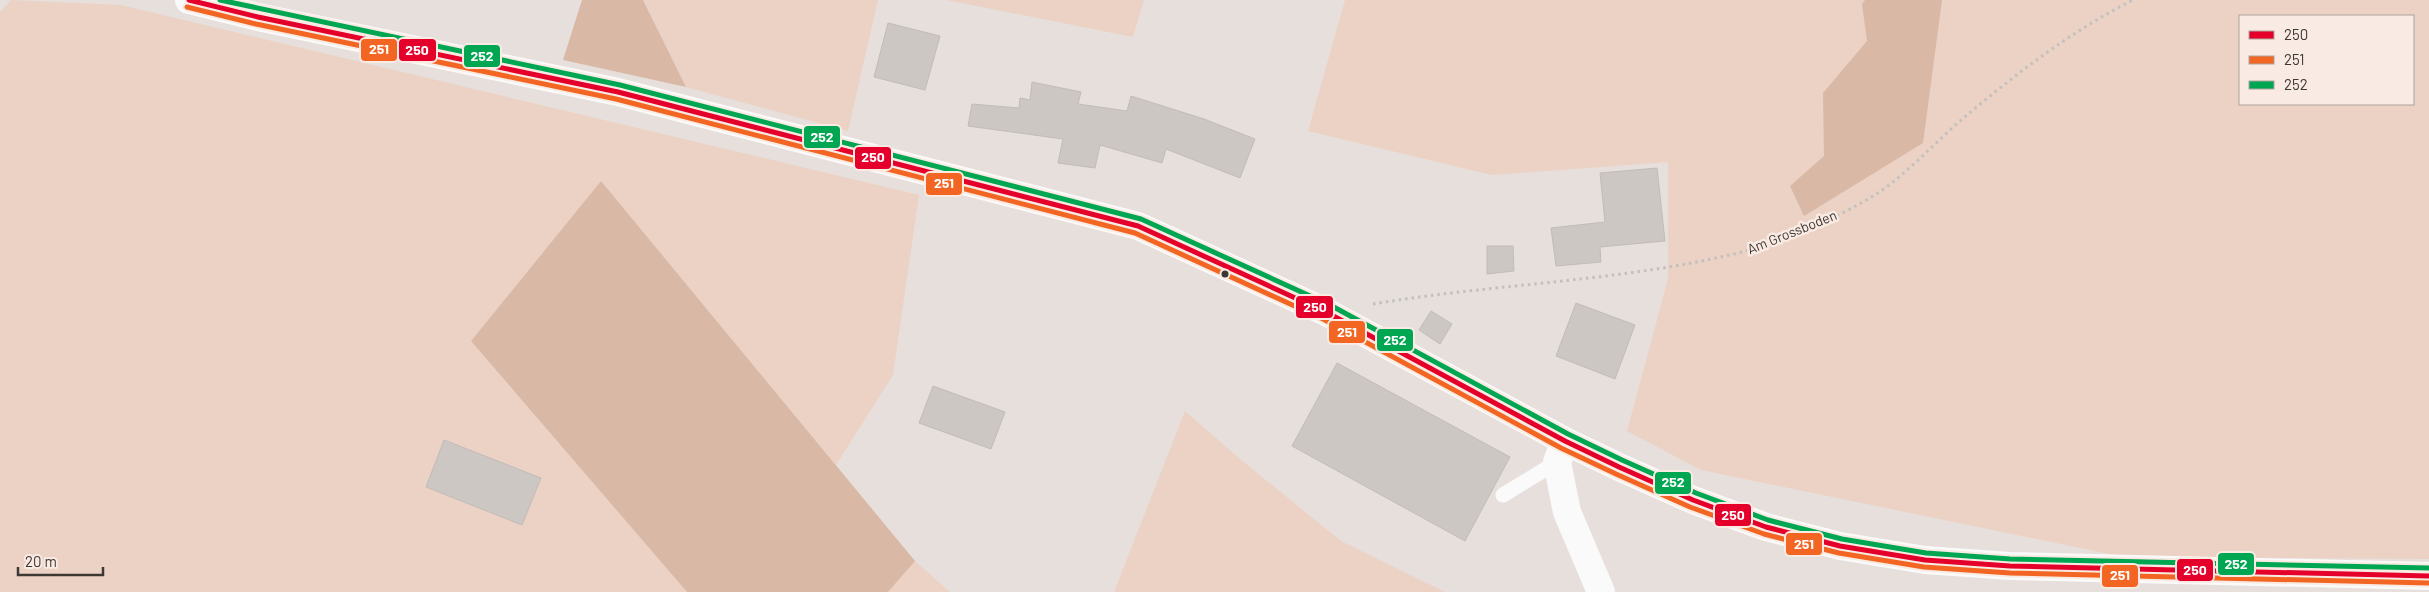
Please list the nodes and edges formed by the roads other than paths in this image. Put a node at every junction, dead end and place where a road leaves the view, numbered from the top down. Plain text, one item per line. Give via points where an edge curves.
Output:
1 (189, 0) edge
2 (1561, 452) junction
3 (1503, 494) dead end
4 (2429, 576) edge
5 (1601, 592) edge

1 - 2 main road via 618,92 1138,226 1326,312
2 - 3 lane
2 - 4 main road via 1766,526 1840,546 1925,560 2010,566
2 - 5 main road via 1567,512

